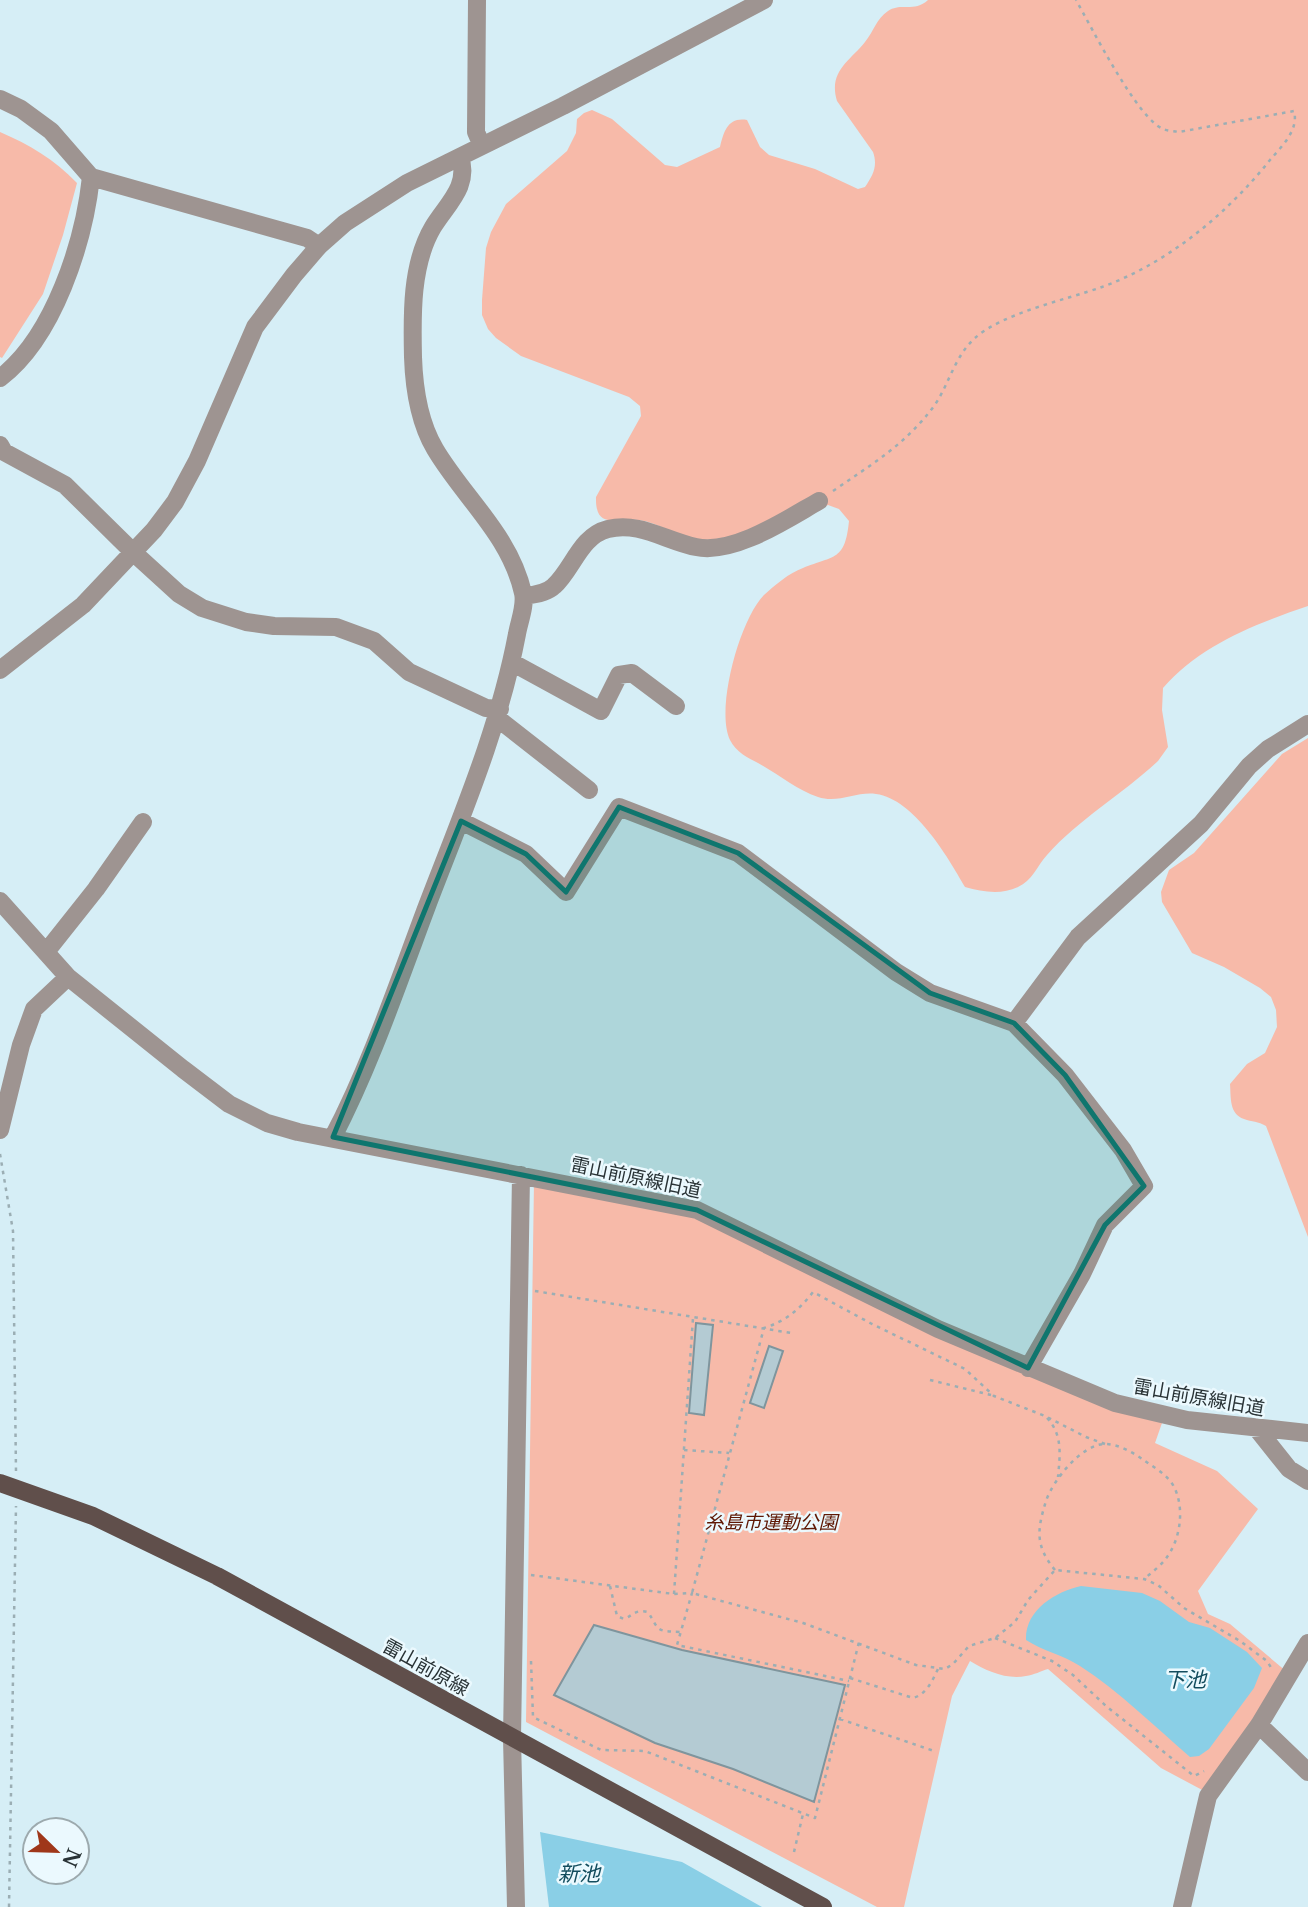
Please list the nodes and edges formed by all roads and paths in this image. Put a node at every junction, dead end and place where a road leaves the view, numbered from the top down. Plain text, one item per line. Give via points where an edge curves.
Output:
1 (477, 0) edge
2 (764, 0) edge
3 (1076, 0) edge
4 (0, 99) edge
5 (482, 146) junction
6 (460, 157) junction
7 (91, 177) junction
8 (319, 246) junction
9 (0, 378) edge
10 (0, 446) edge
11 (819, 501) joint
12 (134, 553) junction
13 (524, 596) junction
14 (512, 662) junction
15 (0, 670) edge
16 (676, 706) dead end
17 (499, 713) junction
18 (1308, 724) edge
19 (589, 790) dead end
20 (461, 821) junction
21 (143, 822) dead end
22 (0, 901) edge
23 (46, 952) junction
24 (68, 977) junction
25 (1014, 1023) junction
26 (0, 1130) edge
27 (333, 1138) junction
28 (0, 1154) edge
29 (521, 1175) junction
30 (532, 1290) dead end
31 (693, 1318) junction
32 (764, 1328) junction
33 (791, 1333) dead end
34 (1028, 1368) junction
35 (930, 1380) dead end
36 (994, 1396) junction
37 (1045, 1416) junction
38 (1257, 1429) junction
39 (1308, 1433) edge
40 (1105, 1444) junction
41 (684, 1450) junction
42 (729, 1453) junction
43 (1058, 1477) junction
44 (1308, 1481) edge
45 (8, 1486) edge
46 (1055, 1570) junction
47 (528, 1575) dead end
48 (1144, 1579) junction
49 (610, 1586) junction
50 (692, 1593) junction
51 (674, 1594) junction
52 (680, 1632) junction
53 (995, 1638) junction
54 (859, 1642) junction
55 (1308, 1643) edge
56 (531, 1652) dead end
57 (938, 1669) junction
58 (1270, 1678) dead end
59 (850, 1680) junction
60 (840, 1719) junction
61 (1259, 1725) junction
62 (512, 1738) junction
63 (934, 1751) dead end
64 (1206, 1771) dead end
65 (1308, 1772) edge
66 (803, 1814) junction
67 (794, 1852) dead end
68 (9, 1907) edge
69 (516, 1907) edge
70 (823, 1907) edge
71 (1182, 1907) edge

1 - 5 street via 476,132
2 - 5 street
3 - 11 path via 1120,78 1164,130 1179,132 1294,111 1297,120 1290,136 1249,187 1158,260 1106,285 998,323 974,339 914,432
4 - 7 street via 51,131
5 - 6 street
6 - 8 street via 368,206
6 - 13 street via 464,169 459,190 433,227 416,281 415,387 434,448 496,531
7 - 8 street via 307,238
7 - 9 street via 87,212 68,274 40,334
8 - 12 street via 256,327 192,472
10 - 12 street via 65,485
11 - 13 street via 727,545 698,548 637,528 607,529 585,542 554,587
12 - 15 street via 83,605
12 - 17 street via 179,594 202,608 274,626 336,627 374,640 409,672
13 - 14 street
14 - 16 street via 601,710 619,675 632,673
14 - 17 street
17 - 19 street
17 - 20 street
18 - 25 street via 1249,766 1201,824 1078,937
20 - 25 street via 526,854 566,892 619,807 738,853 907,979 930,993
20 - 27 street
21 - 23 street
22 - 23 street, 雷山前原線旧道
23 - 24 street, 雷山前原線旧道
24 - 26 street via 34,1009
24 - 27 street, 雷山前原線旧道 via 229,1104 267,1123
25 - 34 street via 1065,1075 1123,1150 1144,1186 1104,1225 1082,1274
27 - 29 street, 雷山前原線旧道
28 - 45 path via 13,1231
29 - 34 street, 雷山前原線旧道 via 697,1210 937,1329
29 - 62 street
30 - 31 path
31 - 32 path
31 - 41 path
32 - 33 path
32 - 36 path via 797,1311 813,1292 965,1369
32 - 42 path
34 - 38 street, 雷山前原線旧道 via 1135,1410
35 - 36 path
36 - 37 path
37 - 40 path
37 - 43 path via 1054,1426 1060,1447
38 - 39 street, 雷山前原線旧道
38 - 44 street via 1289,1469
40 - 43 path via 1087,1449
40 - 48 path via 1122,1448 1161,1472 1178,1498 1175,1541 1168,1556
41 - 42 path
41 - 51 path
42 - 50 path
43 - 46 path via 1048,1495 1039,1539 1044,1557
45 - 62 main road, 雷山前原線 via 128,1531
45 - 68 path
46 - 48 path
46 - 53 path via 1015,1622
47 - 49 path
48 - 58 path via 1255,1651 1273,1671
49 - 51 path
49 - 52 path via 617,1616 624,1619 636,1611 648,1612 653,1626
50 - 51 path
50 - 52 path
50 - 54 path
52 - 59 path via 677,1645
53 - 57 path via 969,1646 953,1664
53 - 64 path via 1052,1661 1194,1776
54 - 57 path
54 - 59 path
55 - 61 street
56 - 66 path via 533,1717 601,1750 645,1751
57 - 59 path via 921,1696 913,1698
59 - 60 path
60 - 63 path
60 - 66 path via 815,1818
61 - 65 street
61 - 71 street via 1208,1796
62 - 69 street
62 - 70 main road, 雷山前原線
66 - 67 path

